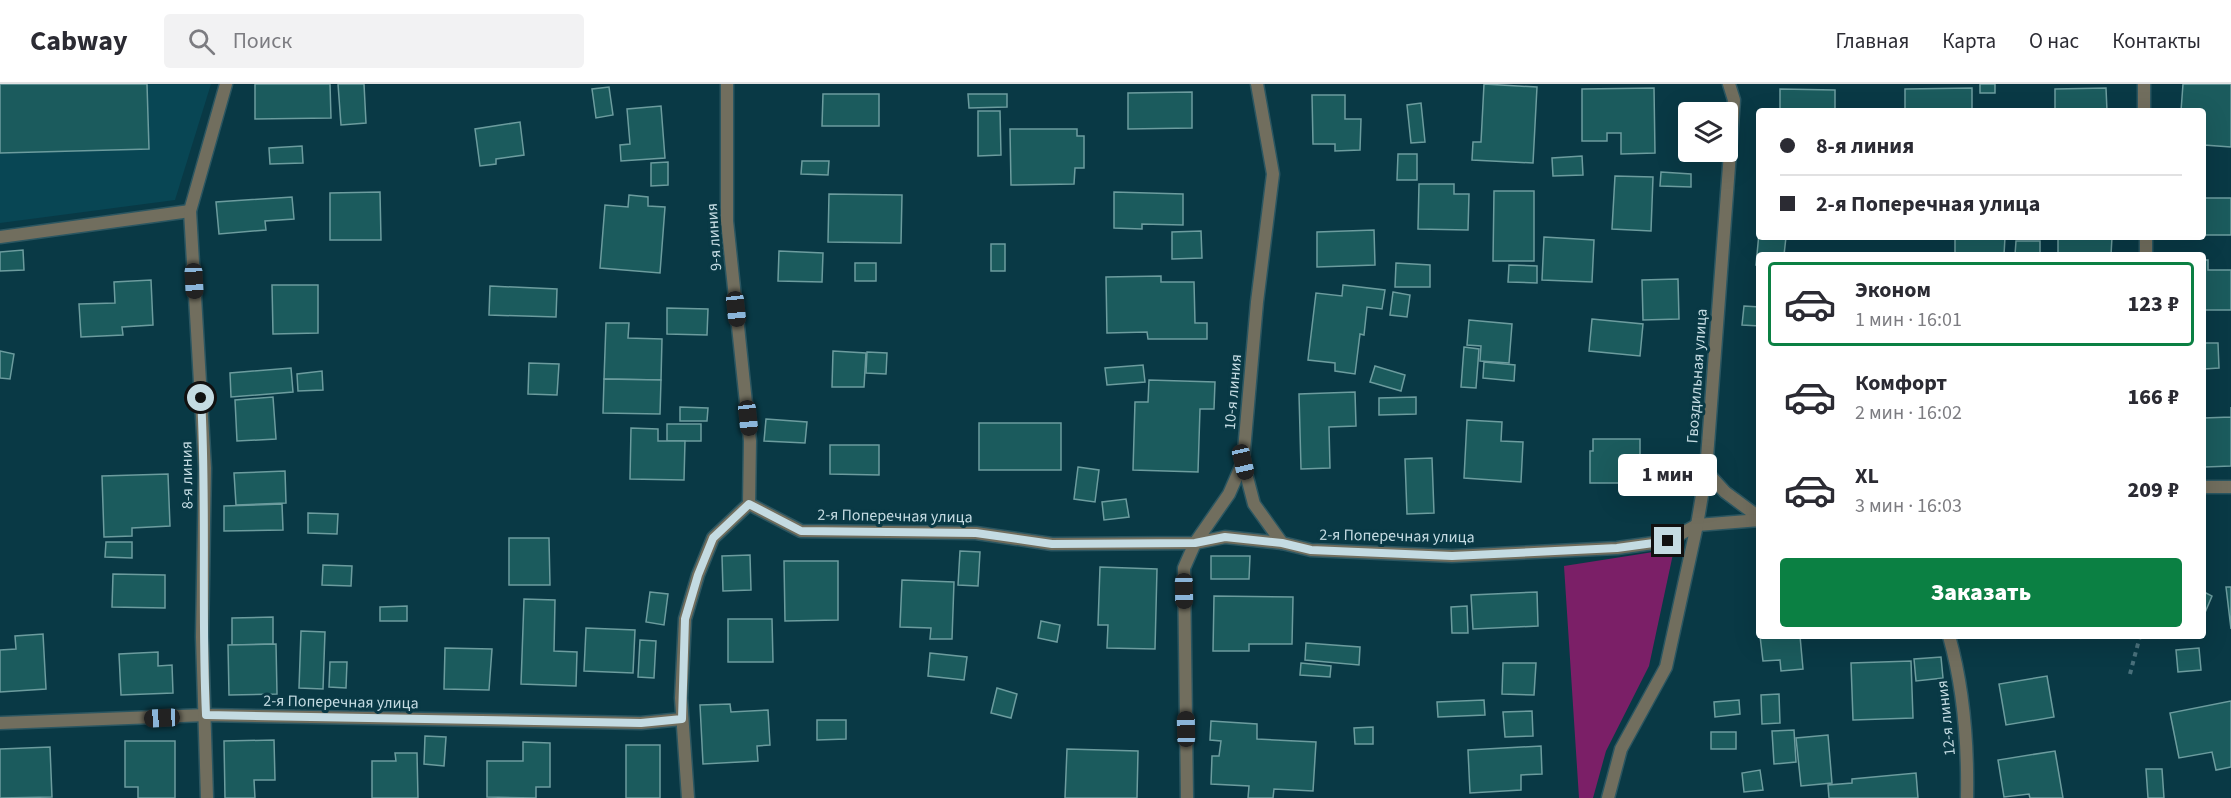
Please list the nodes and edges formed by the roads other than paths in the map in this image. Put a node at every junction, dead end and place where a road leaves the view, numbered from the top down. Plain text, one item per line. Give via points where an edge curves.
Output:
1 (226, 84) edge
2 (726, 84) edge
3 (1257, 84) edge
4 (1729, 84) edge
5 (2144, 84) edge
6 (2144, 108) edge
7 (190, 211) junction
8 (0, 237) edge
9 (1243, 462) junction
10 (1706, 471) junction
11 (2206, 487) edge
12 (2231, 488) edge
13 (749, 504) junction
14 (1756, 516) edge
15 (1756, 519) edge
16 (1697, 525) junction
17 (1195, 543) junction
18 (1282, 543) junction
19 (1950, 639) edge
20 (206, 715) junction
21 (682, 719) junction
22 (0, 723) edge
23 (207, 798) edge
24 (688, 798) edge
25 (1187, 798) edge
26 (1608, 798) edge
27 (1967, 798) edge

1 - 7 street, 8-я линия
2 - 13 street, 9-я линия via 727,220 750,441
3 - 9 street, 10-я линия via 1273,174
4 - 10 street, Гвоздильная улица via 1734,100
5 - 6 street
7 - 8 street
7 - 20 street, 8-я линия via 205,468 202,637
9 - 17 street, 10-я линия via 1229,494
9 - 18 street via 1254,504
10 - 14 street
10 - 16 street, Гвоздильная улица
11 - 12 street
13 - 17 street, 2-я Поперечная улица via 801,531 976,533 1052,544
13 - 21 street via 713,538 698,575 685,619
15 - 16 street, 2-я Поперечная улица
16 - 18 street, 2-я Поперечная улица via 1668,541 1617,548 1452,556 1311,550
16 - 26 street, Гвоздильная улица via 1666,667 1621,749
17 - 18 street, 2-я Поперечная улица via 1225,537
17 - 25 street, 10-я линия via 1184,568
19 - 27 street, 12-я линия via 1958,666 1968,750
20 - 21 street, 2-я Поперечная улица via 641,723
20 - 22 street, 2-я Поперечная улица
20 - 23 street, 8-я линия
21 - 24 street

